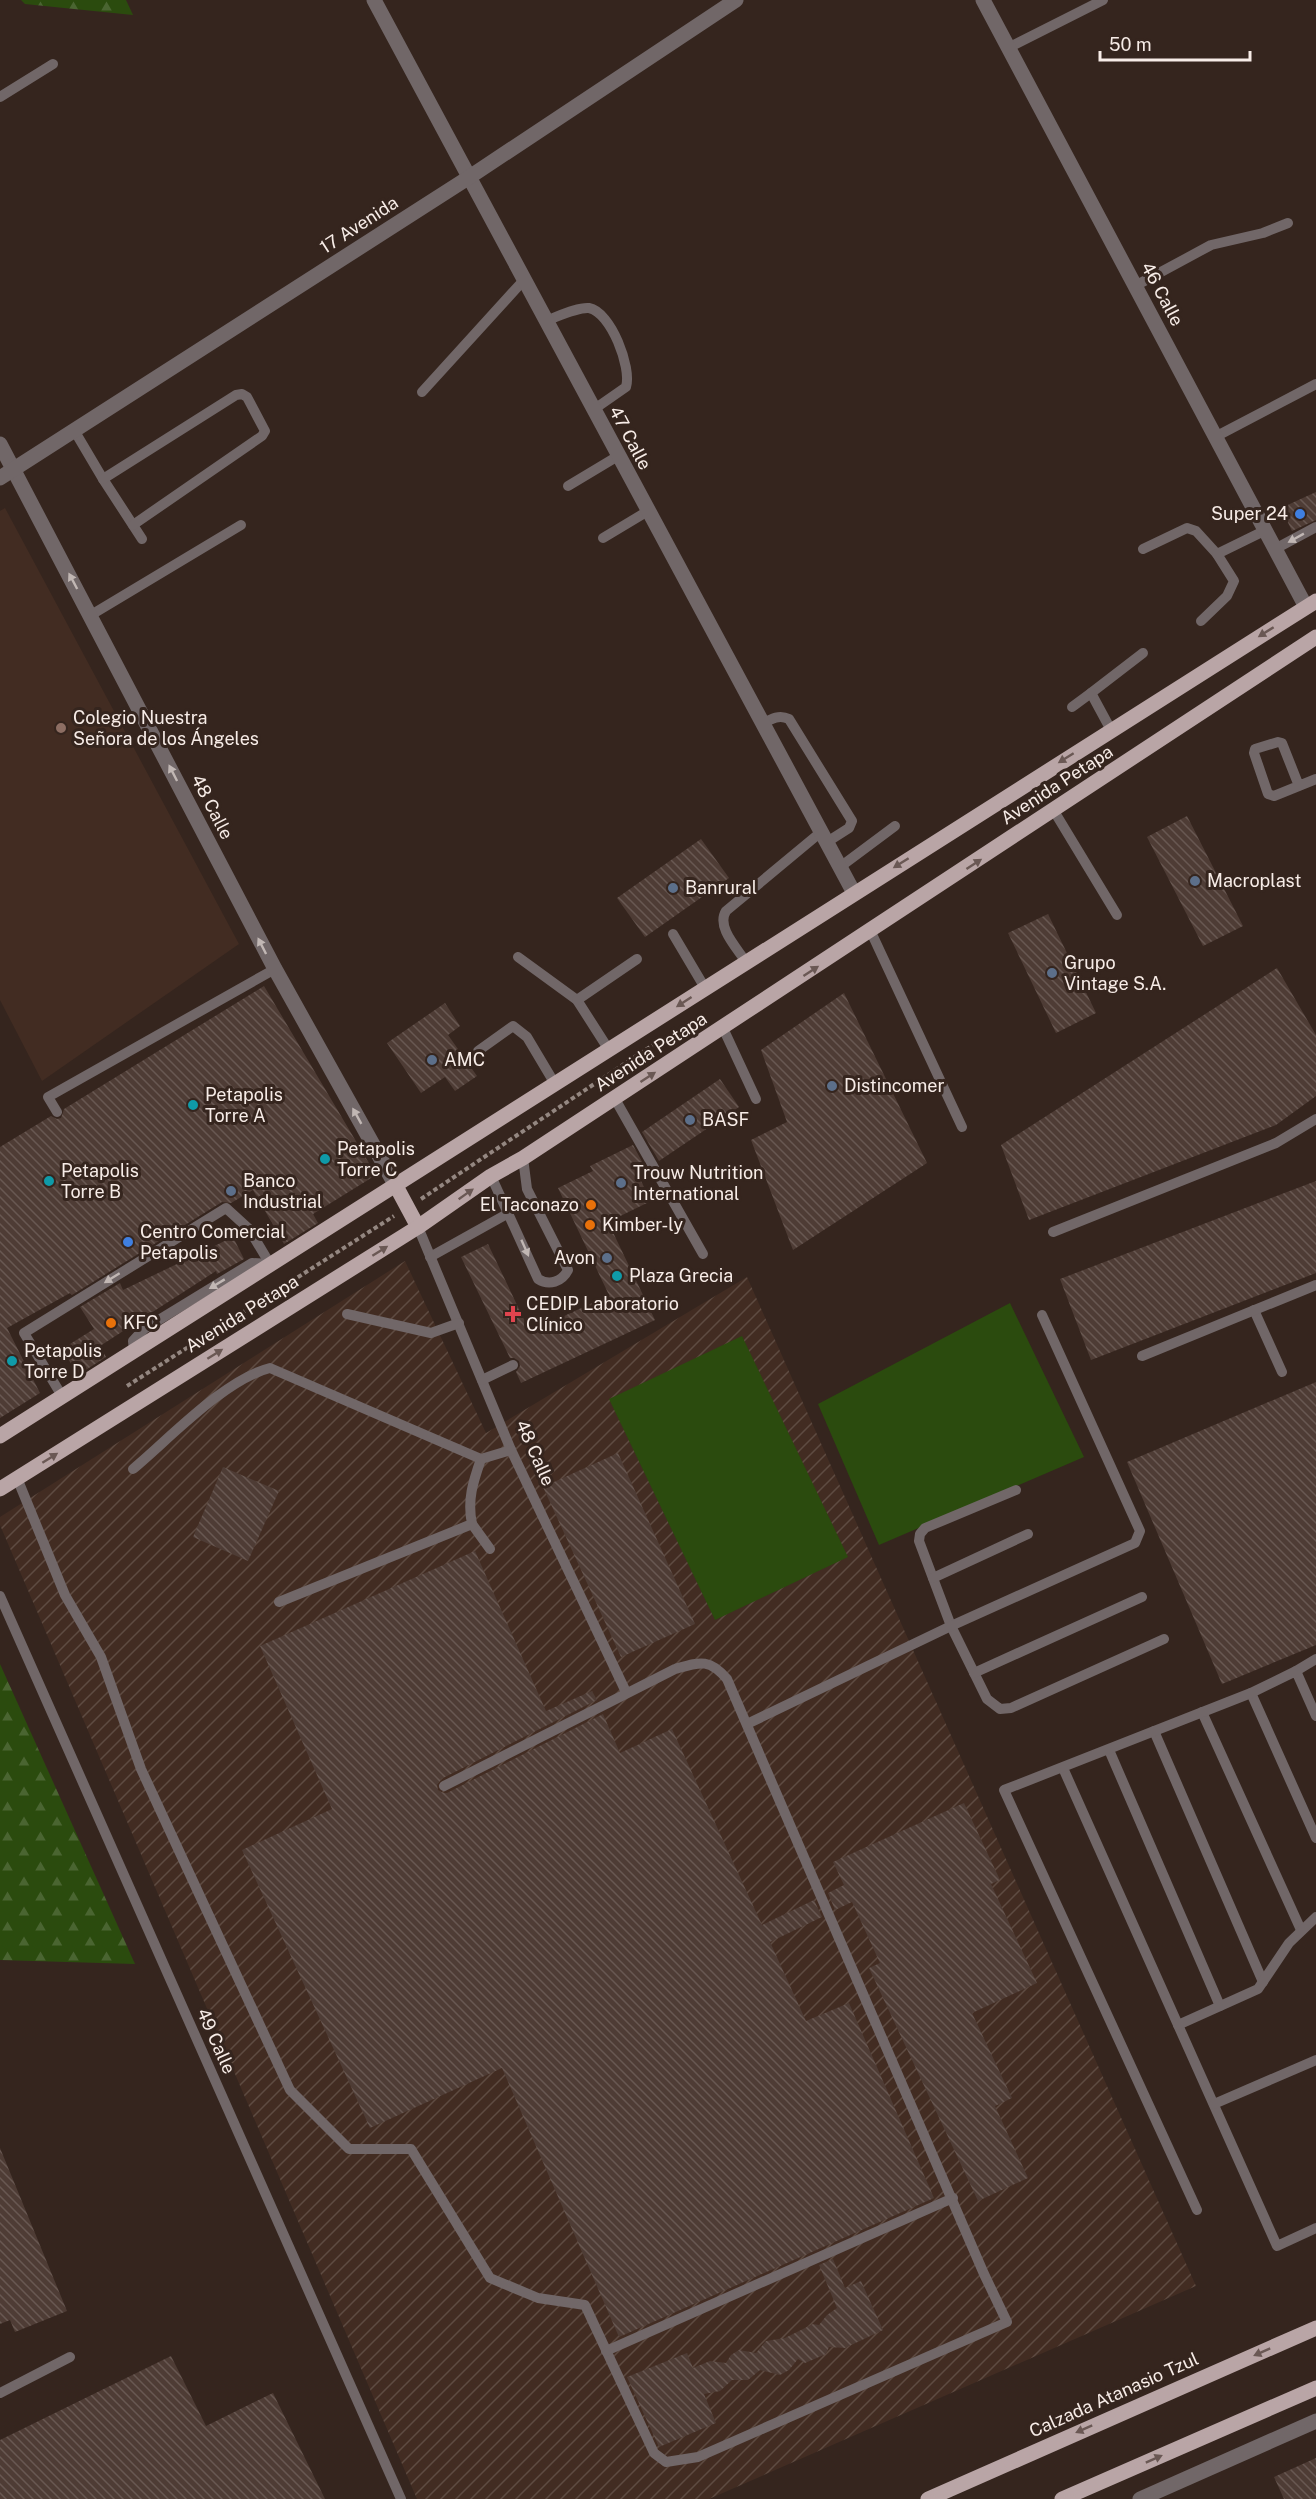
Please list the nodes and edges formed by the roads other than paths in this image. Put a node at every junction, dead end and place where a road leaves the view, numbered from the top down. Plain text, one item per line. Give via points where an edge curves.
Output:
1 (374, 0) edge
2 (736, 0) edge
3 (983, 0) edge
4 (1103, 0) edge
5 (1008, 48) junction
6 (53, 64) dead end
7 (0, 97) edge
8 (468, 178) junction
9 (1288, 223) dead end
10 (523, 281) junction
11 (1135, 286) junction
12 (545, 321) junction
13 (1316, 384) edge
14 (422, 392) dead end
15 (593, 410) junction
16 (75, 430) junction
17 (1215, 436) junction
18 (0, 444) edge
19 (618, 456) junction
20 (14, 469) junction
21 (0, 478) edge
22 (103, 479) junction
23 (568, 486) dead end
24 (648, 511) junction
25 (133, 525) junction
26 (241, 525) dead end
27 (1316, 527) edge
28 (1266, 530) junction
29 (142, 538) dead end
30 (603, 538) dead end
31 (1143, 549) dead end
32 (1275, 549) junction
33 (1218, 554) junction
34 (1311, 604) edge
35 (91, 615) junction
36 (1201, 621) dead end
37 (1316, 637) edge
38 (1143, 653) dead end
39 (1090, 693) junction
40 (1072, 707) dead end
41 (762, 724) junction
42 (1111, 730) junction
43 (1316, 779) edge
44 (1299, 786) junction
45 (1054, 811) junction
46 (895, 826) dead end
47 (824, 837) junction
48 (840, 867) junction
49 (854, 893) junction
50 (1117, 915) dead end
51 (871, 932) junction
52 (673, 934) dead end
53 (518, 957) dead end
54 (637, 960) dead end
55 (746, 962) junction
56 (274, 969) junction
57 (705, 988) junction
58 (577, 1000) junction
59 (723, 1028) junction
60 (609, 1050) junction
61 (478, 1051) dead end
62 (555, 1084) junction
63 (615, 1099) junction
64 (756, 1099) dead end
65 (57, 1112) dead end
66 (1316, 1119) edge
67 (962, 1127) dead end
68 (523, 1158) junction
69 (491, 1176) junction
70 (396, 1186) junction
71 (507, 1214) junction
72 (418, 1227) junction
73 (1053, 1232) dead end
74 (703, 1254) dead end
75 (430, 1257) junction
76 (270, 1264) junction
77 (1316, 1285) edge
78 (1254, 1310) junction
79 (347, 1314) dead end
80 (1042, 1315) dead end
81 (459, 1323) junction
82 (1142, 1356) dead end
83 (513, 1365) dead end
84 (1282, 1372) dead end
85 (482, 1380) junction
86 (62, 1396) junction
87 (0, 1436) edge
88 (511, 1450) junction
89 (481, 1459) junction
90 (133, 1469) dead end
91 (17, 1478) junction
92 (0, 1489) edge
93 (1016, 1490) dead end
94 (472, 1524) junction
95 (1028, 1534) dead end
96 (490, 1549) dead end
97 (933, 1578) junction
98 (0, 1596) edge
99 (1142, 1596) dead end
100 (279, 1602) dead end
101 (951, 1626) junction
102 (1164, 1639) dead end
103 (1316, 1659) edge
104 (1296, 1671) junction
105 (974, 1673) junction
106 (626, 1692) junction
107 (1251, 1693) junction
108 (1202, 1713) junction
109 (1316, 1716) edge
110 (747, 1724) junction
111 (1154, 1731) junction
112 (1109, 1750) junction
113 (1063, 1768) junction
114 (444, 1785) dead end
115 (1316, 1838) edge
116 (1316, 1917) edge
117 (1301, 1930) junction
118 (1263, 1982) junction
119 (1220, 2006) junction
120 (1178, 2025) junction
121 (1316, 2060) edge
122 (1214, 2104) junction
123 (952, 2198) junction
124 (1197, 2210) dead end
125 (1316, 2228) edge
126 (1316, 2328) edge
127 (606, 2351) junction
128 (70, 2357) dead end
129 (1316, 2388) edge
130 (0, 2393) edge
131 (1316, 2421) edge
132 (401, 2499) edge
133 (928, 2499) edge
134 (1062, 2499) edge
135 (1140, 2499) edge

1 - 8 street, 47 Calle
2 - 8 street, 17 Avenida
3 - 5 street, 46 Calle
4 - 5 lane
5 - 11 street, 46 Calle
6 - 7 lane
8 - 10 street, 47 Calle
8 - 16 street, 17 Avenida
9 - 11 lane via 1211,245
10 - 12 street, 47 Calle
10 - 14 lane
11 - 17 street, 46 Calle
12 - 15 street, 47 Calle
12 - 15 lane via 586,308 596,310 607,322 625,359 628,379 626,387
13 - 17 lane
15 - 19 street, 47 Calle
16 - 20 street, 17 Avenida
16 - 22 lane
17 - 28 street, 46 Calle
18 - 20 street, 48 Calle
19 - 23 lane
19 - 24 street, 47 Calle
20 - 21 street, 17 Avenida
35 -> 20 street, 48 Calle
22 - 25 lane
22 - 25 lane via 236,394 247,397 265,431 262,436
24 - 30 lane
24 - 41 street, 47 Calle
25 - 29 lane
26 - 35 lane
27 -> 32 lane
28 - 32 street, 46 Calle
28 - 33 lane
31 - 33 lane via 1187,528 1196,531
32 - 34 street, 46 Calle
33 - 36 lane via 1234,581 1227,596
34 -> 42 main road, Avenida Petapa
56 -> 35 street, 48 Calle
37 - 45 main road, Avenida Petapa
38 - 39 lane
39 - 40 lane
39 - 42 lane
41 - 47 street, 47 Calle
41 - 47 lane via 776,717 789,719 852,821 849,828
42 -> 49 main road, Avenida Petapa
43 - 44 lane
44 - 44 lane via 1274,796 1268,794 1255,749 1282,743
45 - 50 lane
51 -> 45 main road, Avenida Petapa
46 - 48 lane
47 - 48 street, 47 Calle
47 - 55 lane via 723,916 722,923
48 - 49 street, 47 Calle
49 - 55 main road, Avenida Petapa
59 -> 51 main road, Avenida Petapa
51 - 67 lane
52 - 57 lane
53 - 58 lane
54 - 58 lane
55 - 57 main road, Avenida Petapa
56 - 65 lane via 48,1097
70 -> 56 street, 48 Calle
57 -> 60 main road, Avenida Petapa
58 - 60 lane
63 -> 59 main road, Avenida Petapa
59 - 64 lane
60 - 62 main road, Avenida Petapa
61 - 62 lane via 513,1026 527,1037
62 - 70 main road, Avenida Petapa
63 - 68 main road, Avenida Petapa
63 - 74 lane
66 - 73 lane via 1276,1143
68 - 69 main road, Avenida Petapa
71 -> 68 lane via 538,1279 546,1284 566,1275 566,1263 527,1189
69 - 71 lane
72 -> 69 main road, Avenida Petapa
70 - 72 main road
70 - 76 main road, Avenida Petapa
71 - 75 lane
72 - 75 lane, 48 Calle
91 -> 72 main road, Avenida Petapa
75 - 81 lane, 48 Calle
76 -> 86 main road, Avenida Petapa
76 -> 86 lane via 249,1229 226,1208 24,1334
77 - 78 lane
78 - 82 lane
78 - 84 lane
79 - 81 lane via 431,1333
80 - 101 lane via 1140,1536 1123,1550
81 - 85 lane, 48 Calle
83 - 85 lane
85 - 88 lane, 48 Calle
86 - 87 main road, Avenida Petapa
88 - 89 lane
88 - 106 lane, 48 Calle
89 - 90 lane via 270,1368 257,1371 195,1413
89 - 94 lane via 468,1506
91 - 92 main road, Avenida Petapa
91 - 127 lane via 65,1595 101,1657 141,1769 290,2090 349,2149 411,2149 490,2278 538,2298 585,2305
93 - 97 lane via 925,1528 919,1541
94 - 96 lane
94 - 100 lane
95 - 97 lane
97 - 101 lane
98 - 132 lane, 49 Calle
99 - 105 lane
101 - 105 lane
101 - 110 lane
102 - 105 lane via 1011,1708 993,1705
103 - 104 lane
104 - 107 lane
104 - 109 lane
106 - 110 lane via 699,1662 716,1666 728,1679
106 - 114 lane
107 - 108 lane
107 - 115 lane
108 - 111 lane
108 - 117 lane
110 - 123 lane
111 - 112 lane
111 - 118 lane
112 - 113 lane
112 - 119 lane
113 - 120 lane
113 - 124 lane via 1004,1790
116 - 117 lane
117 - 118 lane
118 - 119 lane via 1258,1989
119 - 120 lane
120 - 122 lane
121 - 122 lane
122 - 125 lane via 1277,2246
123 - 127 lane
123 - 127 lane via 1007,2322 698,2457 666,2462 654,2453
126 -> 133 main road, Calzada Atanasio Tzul
128 - 130 lane
134 -> 129 main road
131 - 135 street

